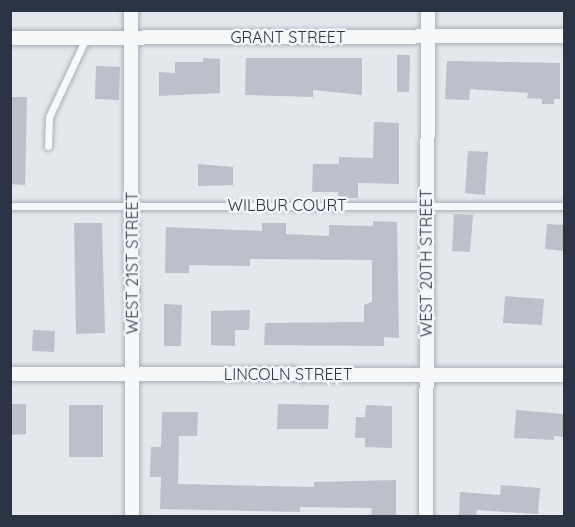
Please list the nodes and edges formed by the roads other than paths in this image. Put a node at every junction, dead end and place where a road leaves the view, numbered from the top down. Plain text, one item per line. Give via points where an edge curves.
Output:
1 (131, 10) edge
2 (428, 10) edge
3 (564, 36) edge
4 (428, 37) junction
5 (10, 38) edge
6 (86, 38) junction
7 (131, 38) junction
8 (48, 146) dead end
9 (132, 205) junction
10 (426, 205) junction
11 (10, 206) edge
12 (564, 206) edge
13 (10, 374) edge
14 (132, 374) junction
15 (427, 374) junction
16 (564, 375) edge
17 (132, 516) edge
18 (426, 516) edge

1 - 7 street, WEST 21ST STREET
2 - 4 street, WEST 20TH STREET
3 - 4 street, GRANT STREET
4 - 7 street, GRANT STREET
4 - 10 street, WEST 20TH STREET
5 - 6 street, GRANT STREET
6 - 7 street, GRANT STREET
6 - 8 lane via 49,117
7 - 9 street, WEST 21ST STREET
9 - 10 lane, WILBUR COURT
9 - 11 lane, WILBUR COURT
9 - 14 street, WEST 21ST STREET
10 - 12 lane, WILBUR COURT
10 - 15 street, WEST 20TH STREET
13 - 14 street, LINCOLN STREET
14 - 15 street, LINCOLN STREET
14 - 17 street, WEST 21ST STREET
15 - 16 street, LINCOLN STREET
15 - 18 street, WEST 20TH STREET

